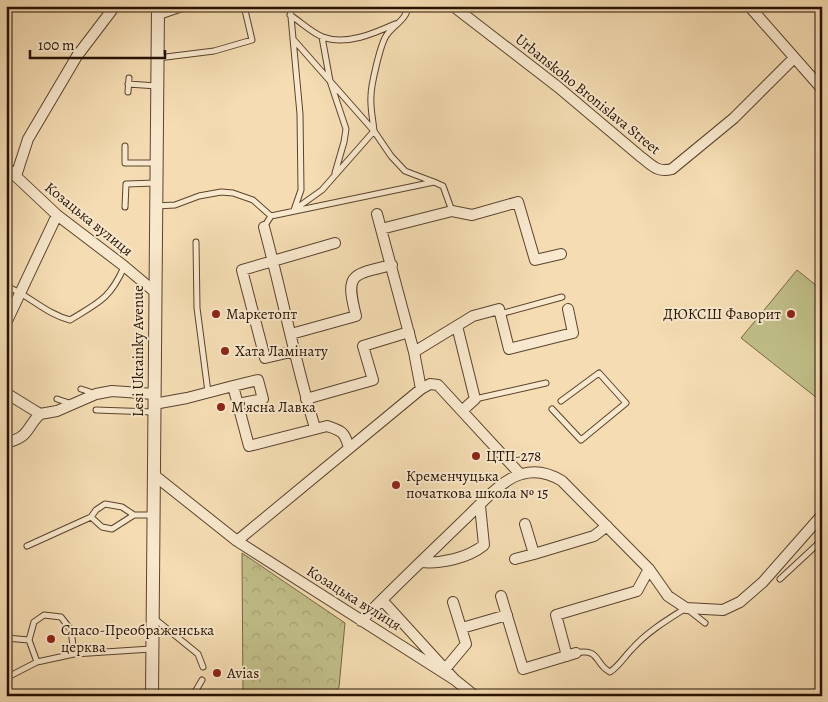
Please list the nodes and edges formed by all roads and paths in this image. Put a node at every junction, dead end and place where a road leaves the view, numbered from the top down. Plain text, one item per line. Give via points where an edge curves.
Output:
1 (115, 6) edge
2 (190, 6) edge
3 (244, 6) edge
4 (290, 6) edge
5 (408, 6) edge
6 (453, 6) edge
7 (748, 6) edge
8 (182, 8) edge
9 (158, 12) edge
10 (290, 15) junction
11 (397, 23) junction
12 (322, 37) junction
13 (293, 39) junction
14 (157, 58) junction
15 (794, 58) junction
16 (129, 78) dead end
17 (330, 82) junction
18 (128, 84) junction
19 (157, 86) junction
20 (822, 90) edge
21 (128, 92) dead end
22 (374, 131) junction
23 (125, 146) dead end
24 (156, 163) junction
25 (6, 167) edge
26 (16, 176) junction
27 (334, 176) junction
28 (434, 182) junction
29 (156, 183) junction
30 (156, 206) junction
31 (125, 207) dead end
32 (294, 210) junction
33 (452, 211) junction
34 (377, 214) dead end
35 (57, 215) junction
36 (271, 216) junction
37 (264, 227) joint
38 (382, 229) junction
39 (196, 242) dead end
40 (335, 243) dead end
41 (561, 254) dead end
42 (273, 261) junction
43 (392, 265) junction
44 (124, 266) junction
45 (6, 286) edge
46 (21, 292) junction
47 (155, 292) junction
48 (562, 296) dead end
49 (568, 309) dead end
50 (500, 314) junction
51 (6, 323) edge
52 (457, 326) junction
53 (408, 332) junction
54 (291, 334) junction
55 (295, 351) junction
56 (414, 352) junction
57 (546, 383) dead end
58 (233, 386) junction
59 (81, 389) dead end
60 (421, 389) junction
61 (208, 392) junction
62 (6, 393) edge
63 (96, 394) junction
64 (57, 398) dead end
65 (306, 399) junction
66 (475, 399) junction
67 (561, 401) dead end
68 (154, 403) junction
69 (238, 404) junction
70 (75, 405) junction
71 (552, 409) dead end
72 (96, 410) dead end
73 (463, 410) junction
74 (40, 414) junction
75 (315, 428) junction
76 (6, 443) edge
77 (349, 448) junction
78 (520, 474) junction
79 (154, 475) junction
80 (480, 506) junction
81 (134, 515) junction
82 (153, 515) junction
83 (822, 515) edge
84 (91, 517) junction
85 (525, 524) dead end
86 (607, 526) junction
87 (822, 540) edge
88 (237, 541) junction
89 (27, 546) dead end
90 (534, 554) junction
91 (515, 560) dead end
92 (421, 562) junction
93 (649, 569) junction
94 (780, 579) dead end
95 (501, 596) dead end
96 (382, 600) junction
97 (453, 602) dead end
98 (686, 608) junction
99 (506, 615) junction
100 (151, 616) junction
101 (361, 621) junction
102 (706, 623) dead end
103 (462, 628) junction
104 (6, 638) edge
105 (29, 640) junction
106 (152, 649) junction
107 (74, 654) junction
108 (572, 654) junction
109 (37, 662) junction
110 (202, 667) dead end
111 (446, 668) junction
112 (6, 678) edge
113 (202, 680) dead end
114 (456, 680) junction
115 (470, 694) edge
116 (152, 696) edge
117 (187, 696) edge

1 - 26 street via 77,56 28,139
2 - 8 lane
3 - 14 lane via 252,40 214,51
4 - 10 lane
5 - 11 lane via 405,17
6 - 15 street, Urbanskoho Bronislava Street via 558,87 634,152 664,171 734,118
7 - 15 street
8 - 9 lane
9 - 14 street, Lesi Ukrainky Avenue
10 - 12 lane
10 - 13 lane
11 - 12 lane via 348,39
11 - 22 lane via 381,47 370,96
12 - 17 lane
13 - 17 lane
13 - 32 lane via 300,114 301,190
14 - 19 street, Lesi Ukrainky Avenue
15 - 20 street
16 - 18 lane
17 - 22 lane
17 - 27 lane via 346,129
18 - 19 lane
18 - 21 lane
19 - 24 street, Lesi Ukrainky Avenue
22 - 27 lane
22 - 28 lane via 391,156 406,170
23 - 24 lane via 125,163
24 - 29 street, Lesi Ukrainky Avenue
25 - 26 street, Козацька вулиця
26 - 35 street, Козацька вулиця
27 - 32 lane via 322,190
28 - 32 lane
28 - 33 lane via 443,186
29 - 30 street, Lesi Ukrainky Avenue
29 - 31 lane via 126,184
30 - 36 lane via 176,205 220,192 234,193 253,200
30 - 47 street, Lesi Ukrainky Avenue
32 - 36 lane
33 - 38 street
33 - 41 street via 472,214 518,202 535,260
34 - 38 street
35 - 44 street, Козацька вулиця
35 - 46 street
36 - 37 lane
37 - 42 street
38 - 43 street
39 - 61 lane via 197,308
40 - 42 street
42 - 54 street
42 - 55 street via 242,270 265,358
43 - 53 street
43 - 54 street via 361,273 353,279 350,291 356,316
44 - 46 lane via 117,283 104,300 70,320 59,317
44 - 47 street, Козацька вулиця
45 - 46 lane
46 - 51 street
47 - 68 street, Lesi Ukrainky Avenue
48 - 50 lane
49 - 50 street via 573,333 509,349
50 - 52 street via 498,309 473,316
52 - 56 street
52 - 66 street
53 - 56 street
53 - 65 street via 364,346 373,380
54 - 55 street
55 - 65 street
56 - 60 street
57 - 66 lane
58 - 61 street
58 - 69 street
58 - 69 street via 258,380 263,399
59 - 63 lane
60 - 73 street via 430,384 438,385
60 - 77 street
61 - 68 street
62 - 74 street
63 - 68 street via 112,391
63 - 70 street
64 - 70 lane
65 - 75 street
66 - 73 street
67 - 71 lane via 599,373 626,403 581,440
68 - 72 lane
68 - 79 street, Lesi Ukrainky Avenue
69 - 75 street via 248,446
70 - 74 street
73 - 78 street
74 - 76 street via 27,432
75 - 77 street via 327,426 337,429 346,435
77 - 88 street
78 - 80 street
78 - 86 street via 537,472 562,480
79 - 82 street, Lesi Ukrainky Avenue
79 - 88 street, Козацька вулиця
80 - 92 street
80 - 92 street via 484,545 477,551 452,559
81 - 82 lane
81 - 84 lane via 122,507 105,504
81 - 84 lane via 112,529 102,527
82 - 100 street, Lesi Ukrainky Avenue
83 - 98 street via 764,582 740,602 723,610
84 - 89 lane
85 - 90 street
86 - 90 street via 594,536
86 - 93 street
87 - 94 lane
88 - 101 street, Козацька вулиця
90 - 91 street
92 - 96 street
93 - 98 street via 668,596
93 - 108 street via 637,591 556,615
95 - 99 street
96 - 101 street
96 - 111 street, Козацька вулиця
97 - 103 street
98 - 102 lane
98 - 108 lane via 632,648 619,666 610,672 603,668 592,652
99 - 103 street
99 - 108 street via 523,669
100 - 106 street, Lesi Ukrainky Avenue
100 - 110 lane via 198,654
101 - 114 street, Козацька вулиця
103 - 111 street via 466,644
104 - 105 lane
105 - 107 lane via 34,622 44,616 61,617 71,630
105 - 109 lane
106 - 107 lane
106 - 116 street, Lesi Ukrainky Avenue
107 - 109 lane
109 - 112 lane
111 - 114 street, Козацька вулиця
113 - 117 lane via 195,692
114 - 115 street, Козацька вулиця

